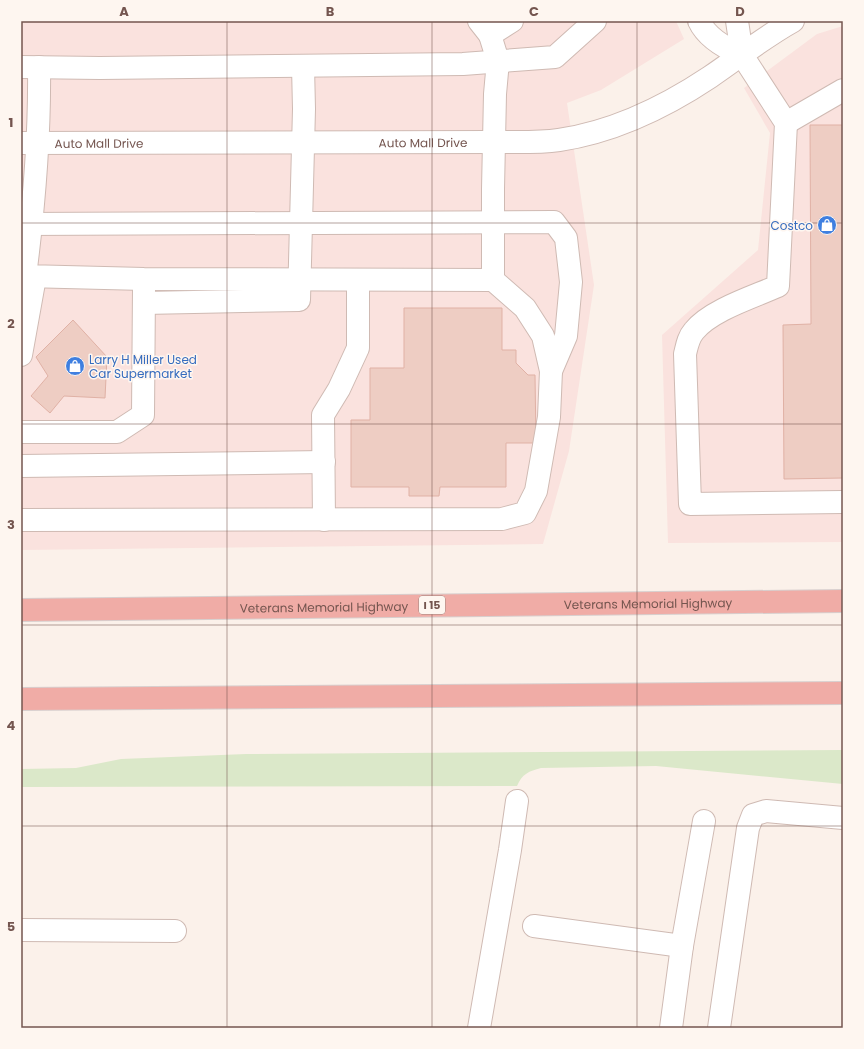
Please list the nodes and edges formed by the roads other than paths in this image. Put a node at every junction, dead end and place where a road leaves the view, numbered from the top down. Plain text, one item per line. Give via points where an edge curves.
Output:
1 (512, 21) edge
2 (595, 21) edge
3 (699, 21) edge
4 (737, 21) edge
5 (793, 21) edge
6 (484, 28) edge
7 (742, 55) junction
8 (498, 61) junction
9 (303, 66) junction
10 (30, 67) edge
11 (843, 90) edge
12 (786, 123) junction
13 (303, 142) junction
14 (495, 142) junction
15 (30, 144) edge
16 (301, 222) junction
17 (26, 224) edge
18 (493, 224) junction
19 (27, 276) edge
20 (144, 279) junction
21 (194, 279) junction
22 (300, 280) junction
23 (358, 280) junction
24 (493, 280) junction
25 (250, 290) junction
26 (144, 302) junction
27 (194, 302) junction
28 (21, 355) edge
29 (551, 371) junction
30 (21, 432) edge
31 (324, 462) junction
32 (21, 466) edge
33 (843, 502) edge
34 (21, 520) edge
35 (324, 520) junction
36 (843, 600) edge
37 (21, 610) edge
38 (843, 692) edge
39 (21, 699) edge
40 (517, 801) dead end
41 (843, 818) edge
42 (704, 821) dead end
43 (534, 926) dead end
44 (21, 930) edge
45 (175, 931) dead end
46 (682, 946) junction
47 (479, 1028) edge
48 (671, 1028) edge
49 (719, 1028) edge

1 - 6 street
2 - 8 street via 555,57
3 - 7 street via 705,31 718,42
4 - 7 street
5 - 7 street, Auto Mall Drive via 774,31
6 - 8 street
7 - 12 street
7 - 14 street, Auto Mall Drive via 670,101 631,120 558,140
8 - 9 street via 463,64
8 - 14 street
9 - 10 street
9 - 13 street
10 - 15 street
11 - 12 street
12 - 33 street via 778,286 704,321 687,342 685,354 690,504
13 - 14 street, Auto Mall Drive
13 - 15 street, Auto Mall Drive
13 - 16 street
14 - 18 street
15 - 17 street
16 - 17 street
16 - 18 street
16 - 22 street
17 - 19 street
18 - 24 street
18 - 29 street via 554,222 566,238 570,282 566,336
19 - 20 street
19 - 28 street
20 - 21 street
20 - 26 street
21 - 25 street
21 - 27 street
22 - 23 street
22 - 25 street
23 - 24 street
23 - 31 street via 358,348 324,415
24 - 29 street via 525,308 543,336
25 - 27 street
26 - 27 street
26 - 30 street via 143,415 117,432
29 - 35 street via 549,417 536,491 525,513 502,519
31 - 32 street
31 - 35 street
34 - 35 street
36 - 37 highway, Veterans Memorial Highway / I 15
38 - 39 highway
40 - 47 street
41 - 49 street via 766,811 753,815 748,828
42 - 46 street
43 - 46 street
44 - 45 street
46 - 48 street

